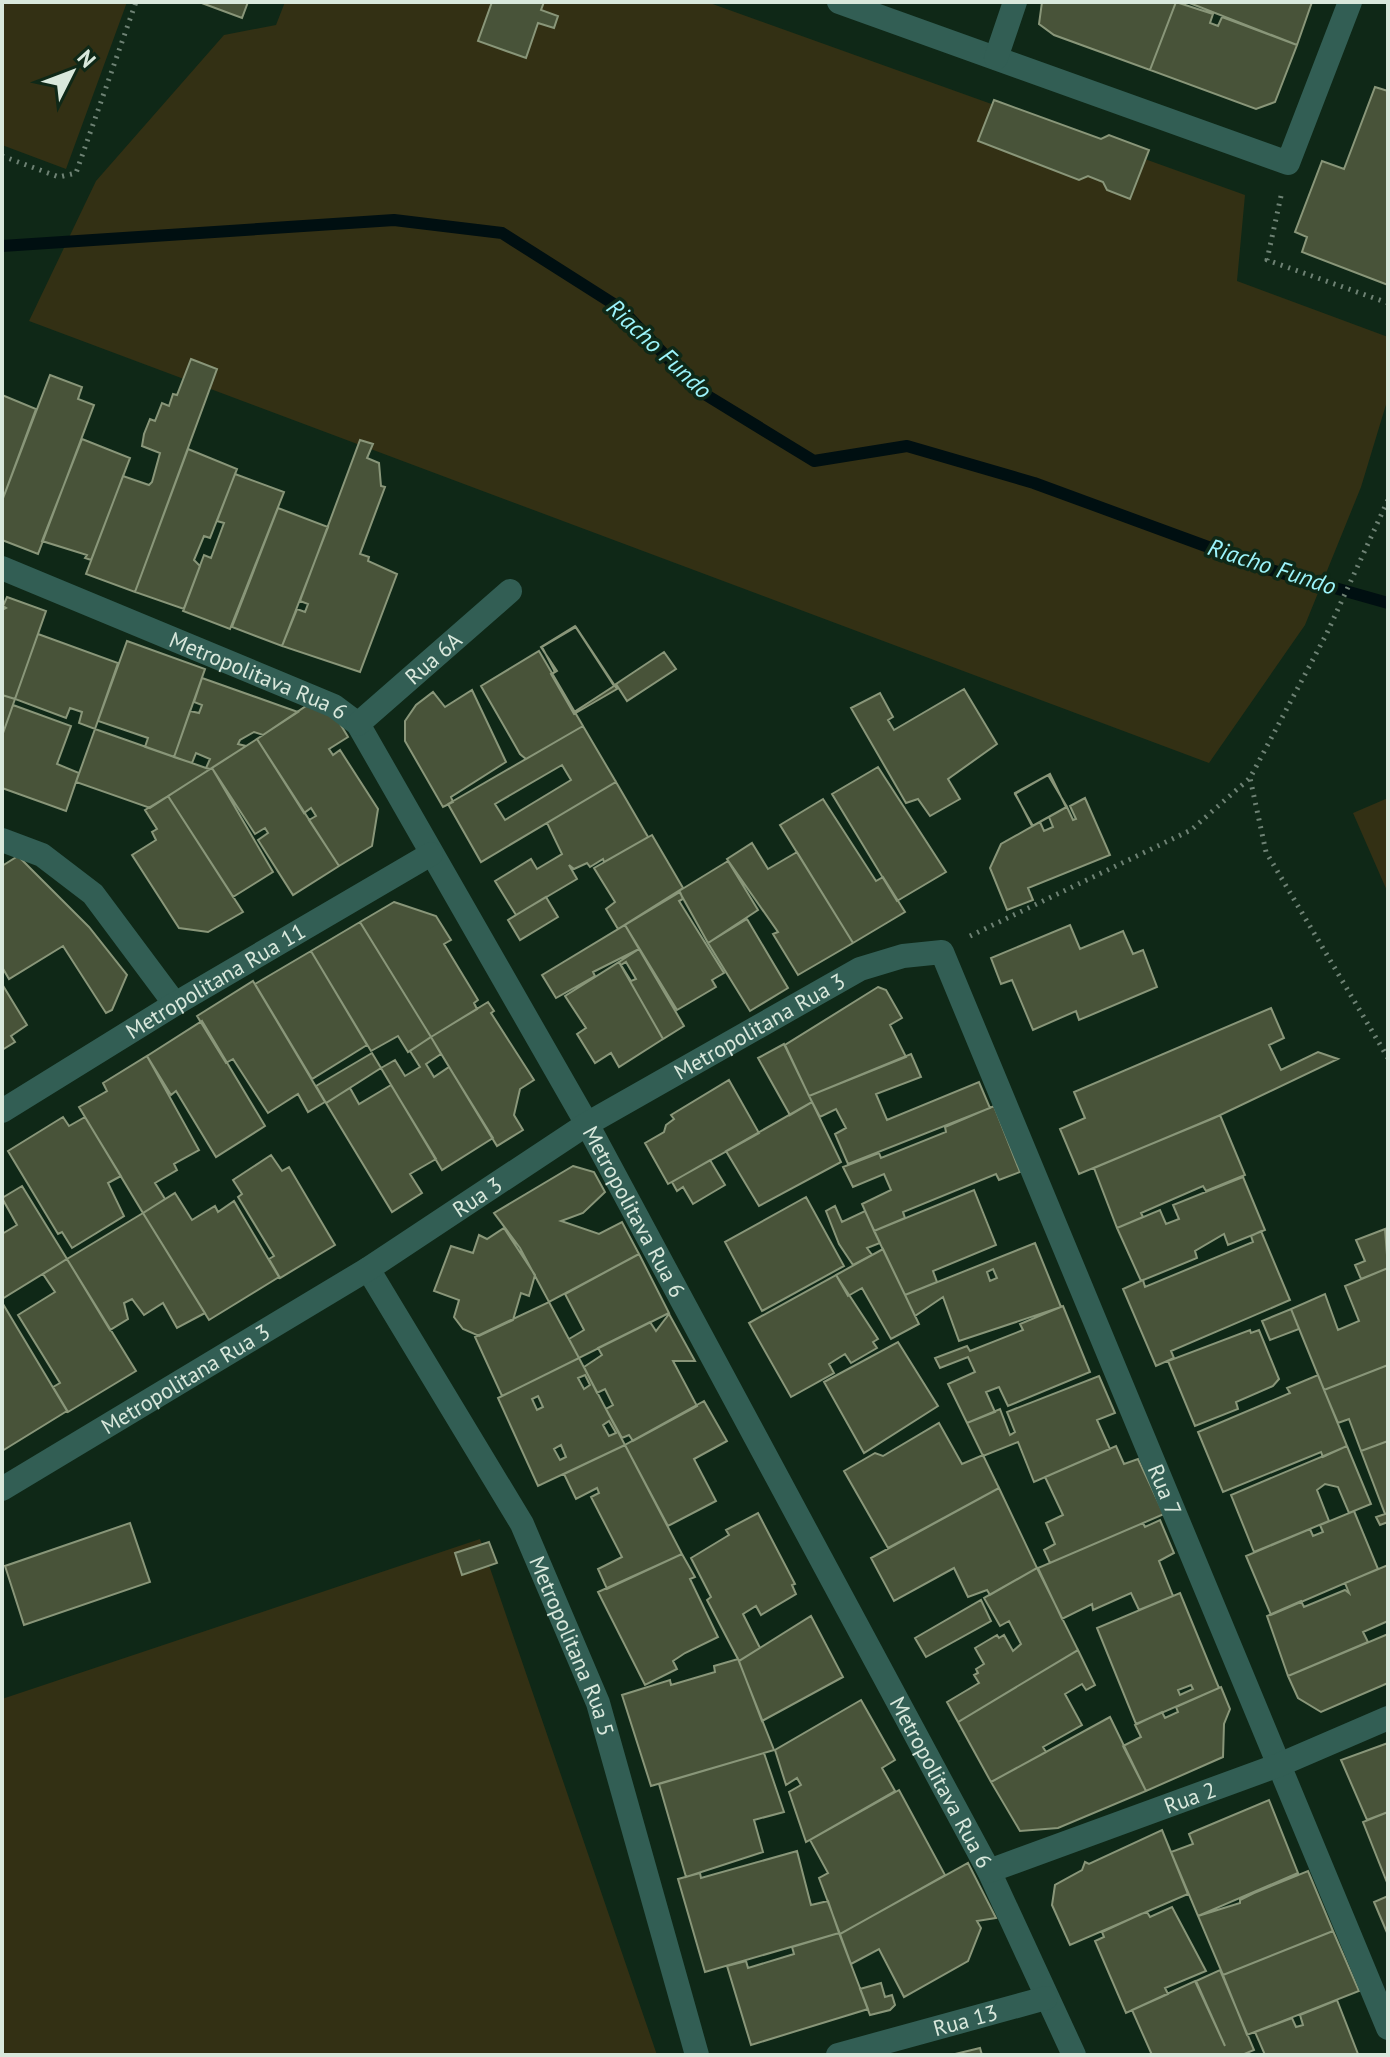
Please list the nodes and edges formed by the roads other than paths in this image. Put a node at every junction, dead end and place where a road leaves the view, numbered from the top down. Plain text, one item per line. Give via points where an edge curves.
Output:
1 (839, 2) edge
2 (1015, 2) edge
3 (1350, 2) edge
4 (996, 58) junction
5 (2, 568) edge
6 (510, 591) dead end
7 (358, 724) junction
8 (2, 840) edge
9 (431, 854) junction
10 (942, 952) joint
11 (175, 1004) junction
12 (2, 1111) edge
13 (587, 1124) junction
14 (368, 1269) junction
15 (2, 1489) edge
16 (1388, 1718) edge
17 (1279, 1765) junction
18 (989, 1871) junction
19 (1046, 1998) junction
20 (1388, 2028) edge
21 (697, 2055) edge
22 (838, 2055) edge
23 (1074, 2055) edge

1 - 4 street
2 - 4 street
3 - 4 street via 1288,163
5 - 7 street, Metropolitava Rua 6 via 334,706
6 - 7 street, Rua 6A
7 - 9 street, Metropolitava Rua 6
8 - 11 street via 42,855 93,894
9 - 11 street, Metropolitana Rua 11
9 - 13 street, Metropolitava Rua 6
10 - 13 street, Metropolitana Rua 3 via 903,956 860,969
10 - 17 street, Rua 7
11 - 12 street, Metropolitana Rua 11
13 - 14 street, Rua 3
13 - 18 street, Metropolitava Rua 6
14 - 15 street, Metropolitana Rua 3
14 - 21 street, Metropolitana Rua 5 via 522,1524 598,1703
16 - 17 street, Rua 2
17 - 18 street, Rua 2
17 - 20 street, Rua 7
18 - 19 street, Metropolitava Rua 6
19 - 22 street, Rua 13
19 - 23 street, Metropolitava Rua 6

